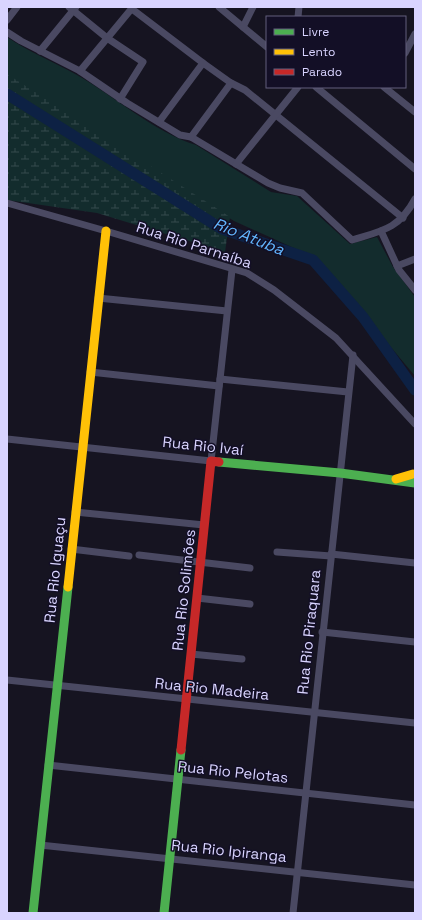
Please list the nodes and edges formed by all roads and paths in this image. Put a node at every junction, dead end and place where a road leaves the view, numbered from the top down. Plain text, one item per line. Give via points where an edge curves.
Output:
1 (17, 7) edge
2 (219, 7) edge
3 (254, 7) edge
4 (73, 8) edge
5 (132, 8) edge
6 (7, 20) edge
7 (244, 27) junction
8 (7, 32) edge
9 (415, 34) edge
10 (107, 38) junction
11 (266, 46) edge
12 (40, 51) junction
13 (406, 51) edge
14 (203, 63) junction
15 (80, 71) junction
16 (231, 83) junction
17 (297, 88) edge
18 (317, 88) edge
19 (385, 88) edge
20 (120, 99) junction
21 (415, 112) edge
22 (276, 114) junction
23 (159, 122) junction
24 (191, 137) junction
25 (236, 164) junction
26 (415, 169) edge
27 (415, 199) edge
28 (7, 203) edge
29 (403, 218) junction
30 (106, 231) junction
31 (381, 231) junction
32 (415, 259) edge
33 (397, 266) junction
34 (232, 270) junction
35 (415, 290) edge
36 (98, 298) junction
37 (227, 311) junction
38 (353, 355) junction
39 (90, 372) junction
40 (219, 382) junction
41 (348, 392) junction
42 (415, 424) edge
43 (7, 439) edge
44 (82, 446) junction
45 (211, 461) junction
46 (340, 473) junction
47 (414, 477) edge
48 (75, 512) junction
49 (204, 525) junction
50 (72, 549) junction
51 (277, 552) dead end
52 (331, 555) junction
53 (129, 556) dead end
54 (138, 556) dead end
55 (201, 563) junction
56 (415, 563) edge
57 (250, 568) dead end
58 (197, 598) junction
59 (250, 604) dead end
60 (322, 632) junction
61 (415, 642) edge
62 (191, 654) junction
63 (242, 659) dead end
64 (7, 680) edge
65 (57, 685) junction
66 (186, 699) junction
67 (314, 713) junction
68 (415, 723) edge
69 (48, 765) junction
70 (177, 779) junction
71 (305, 792) junction
72 (415, 805) edge
73 (40, 845) junction
74 (169, 858) junction
75 (297, 871) junction
76 (415, 885) edge
77 (32, 913) edge
78 (164, 913) edge
79 (293, 913) edge

1 - 6 street
2 - 7 street
3 - 7 street
4 - 10 street
4 - 12 street
5 - 10 street
5 - 14 street
7 - 11 street
8 - 12 street
9 - 13 street
10 - 15 street
10 - 20 street via 143,62
12 - 15 street
14 - 16 street
14 - 23 street
15 - 20 street
16 - 22 street via 245,90
16 - 24 street
17 - 22 street
18 - 26 street
19 - 21 street
20 - 23 street
22 - 25 street
22 - 29 street
23 - 24 street via 180,135
24 - 25 street
25 - 31 street via 274,186 300,192 352,240
27 - 29 street
28 - 30 street, Rua Rio Parnaíba
29 - 31 street
30 - 34 street, Rua Rio Parnaíba
30 - 36 street, Rua Rio Iguaçu
31 - 33 street
32 - 33 street
33 - 35 street
34 - 37 street, Rua Rio Solimões
34 - 38 street, Rua Rio Parnaíba via 247,273 274,290 336,338
36 - 37 street
36 - 39 street, Rua Rio Iguaçu
37 - 40 street, Rua Rio Solimões
38 - 41 street, Rua Rio Piraquara
38 - 42 street, Rua Rio Parnaíba
39 - 40 street
39 - 44 street, Rua Rio Iguaçu
40 - 41 street
40 - 45 street, Rua Rio Solimões
41 - 46 street, Rua Rio Piraquara
43 - 44 street, Rua Rio Ivaí
44 - 45 street, Rua Rio Ivaí
44 - 48 street, Rua Rio Iguaçu
45 - 46 street, Rua Rio Ivaí
45 - 49 street, Rua Rio Solimões
46 - 47 street, Rua Rio Ivaí via 396,479
46 - 52 street, Rua Rio Piraquara
48 - 49 street
48 - 50 street, Rua Rio Iguaçu
49 - 55 street, Rua Rio Solimões
50 - 53 street
50 - 65 street, Rua Rio Iguaçu
51 - 52 street
52 - 56 street
52 - 60 street, Rua Rio Piraquara
54 - 55 street
55 - 57 street
55 - 58 street, Rua Rio Solimões
58 - 59 street
58 - 62 street, Rua Rio Solimões
60 - 61 street
60 - 67 street, Rua Rio Piraquara
62 - 63 street
62 - 66 street, Rua Rio Solimões
64 - 65 street, Rua Rio Madeira
65 - 66 street, Rua Rio Madeira
65 - 69 street, Rua Rio Iguaçu
66 - 67 street, Rua Rio Madeira
66 - 70 street, Rua Rio Solimões
67 - 68 street, Rua Rio Madeira
67 - 71 street, Rua Rio Piraquara
69 - 70 street, Rua Rio Pelotas
69 - 73 street, Rua Rio Iguaçu
70 - 71 street, Rua Rio Pelotas
70 - 74 street, Rua Rio Solimões
71 - 72 street, Rua Rio Pelotas
71 - 75 street, Rua Rio Piraquara
73 - 74 street, Rua Rio Ipiranga
73 - 77 street, Rua Rio Iguaçu
74 - 75 street, Rua Rio Ipiranga
74 - 78 street, Rua Rio Solimões
75 - 76 street, Rua Rio Ipiranga
75 - 79 street, Rua Rio Piraquara

